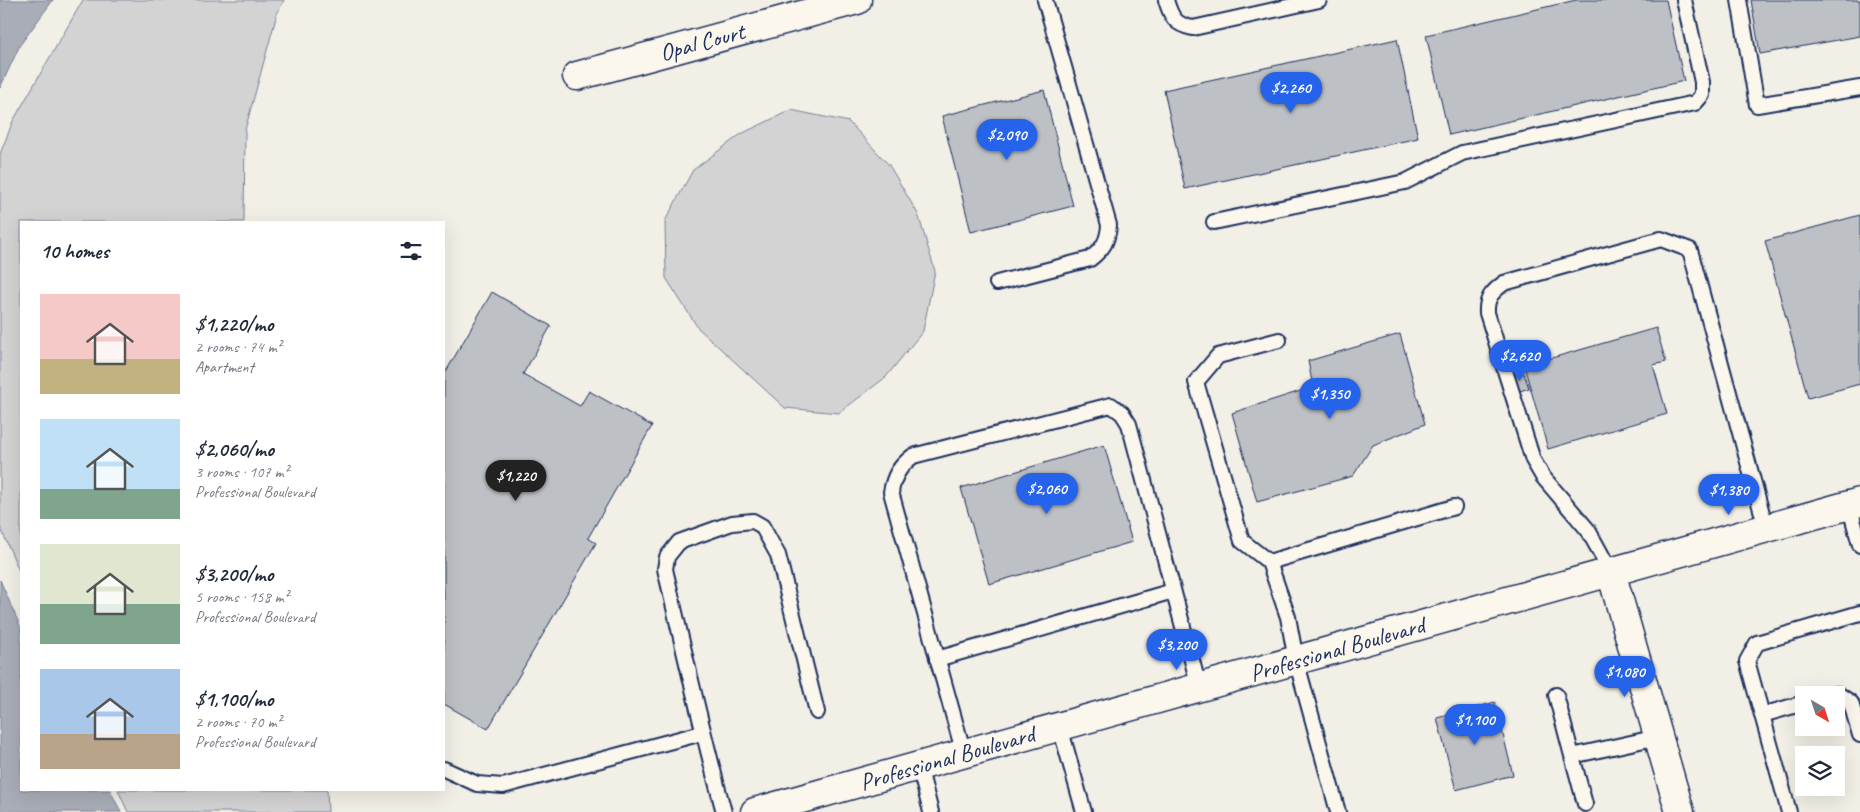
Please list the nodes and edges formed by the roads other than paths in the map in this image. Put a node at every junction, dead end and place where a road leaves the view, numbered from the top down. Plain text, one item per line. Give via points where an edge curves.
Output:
1 (857, 0) edge
2 (1045, 0) edge
3 (1166, 0) edge
4 (1319, 0) edge
5 (1684, 0) edge
6 (1739, 0) edge
7 (577, 76) dead end
8 (1860, 88) edge
9 (1214, 222) dead end
10 (997, 283) dead end
11 (1279, 340) dead end
12 (1855, 503) edge
13 (1454, 507) dead end
14 (1766, 528) junction
15 (1860, 545) edge
16 (1269, 562) junction
17 (1611, 572) junction
18 (1173, 591) junction
19 (1860, 613) edge
20 (937, 658) junction
21 (1296, 660) junction
22 (1199, 688) junction
23 (1556, 695) dead end
24 (1845, 699) edge
25 (1795, 705) edge
26 (817, 712) dead end
27 (1762, 714) junction
28 (1060, 726) junction
29 (702, 734) junction
30 (1860, 735) edge
31 (1658, 737) junction
32 (964, 754) junction
33 (1572, 756) junction
34 (919, 766) junction
35 (445, 769) edge
36 (1585, 804) dead end
37 (724, 812) edge
38 (756, 812) edge
39 (931, 812) edge
40 (1084, 812) edge
41 (1338, 812) edge
42 (1680, 812) edge
43 (1789, 812) edge

1 - 7 street, Opal Court
2 - 10 lane via 1109,225 1108,238 1100,252 1090,260
3 - 4 lane via 1171,17 1181,26 1193,28
5 - 9 lane via 1702,82 1702,95 1695,103 1462,153 1405,182
6 - 8 lane via 1757,105
11 - 16 lane via 1218,356 1196,382 1242,541
12 - 14 street, Professional Boulevard
12 - 15 lane
13 - 16 lane
14 - 17 street, Professional Boulevard
14 - 17 lane via 1690,250 1661,239 1504,283 1492,291 1486,303 1486,313 1533,460 1543,477 1588,530
16 - 21 lane via 1288,617
17 - 21 street, Professional Boulevard
17 - 31 street
18 - 20 lane
18 - 20 lane via 1128,424 1122,413 1111,405 913,456 901,465 891,492
18 - 22 lane
19 - 27 lane via 1756,643 1747,662
20 - 32 lane
21 - 22 street, Professional Boulevard
21 - 41 lane
22 - 28 street, Professional Boulevard
23 - 33 lane
24 - 30 lane via 1851,703
25 - 27 lane
26 - 29 lane via 778,555 762,526 753,521 732,523 679,542 667,556 665,569
27 - 43 lane
28 - 32 street, Professional Boulevard
28 - 40 lane
29 - 35 lane via 503,786 477,784
29 - 37 lane
31 - 33 lane
31 - 42 street
32 - 34 street, Professional Boulevard
33 - 36 lane
34 - 38 street, Professional Boulevard
34 - 39 lane

